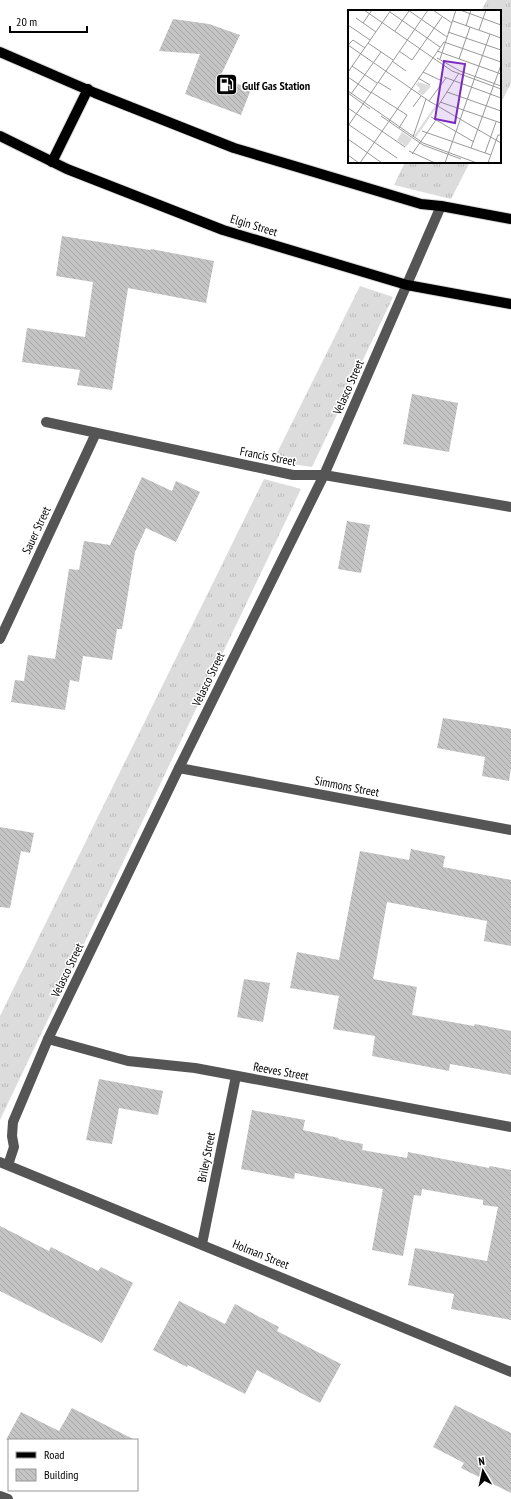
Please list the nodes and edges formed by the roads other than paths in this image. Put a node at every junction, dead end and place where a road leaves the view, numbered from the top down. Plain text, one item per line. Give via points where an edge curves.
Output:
1 (0, 52) edge
2 (88, 90) junction
3 (0, 136) edge
4 (52, 162) junction
5 (441, 206) junction
6 (511, 220) edge
7 (407, 285) junction
8 (511, 304) edge
9 (46, 422) dead end
10 (96, 433) junction
11 (324, 475) junction
12 (511, 507) edge
13 (0, 639) edge
14 (179, 768) junction
15 (511, 830) edge
16 (48, 1039) junction
17 (236, 1076) junction
18 (511, 1127) edge
19 (4, 1163) edge
20 (202, 1244) junction
21 (511, 1372) edge
22 (0, 1496) edge
23 (8, 1499) edge

1 - 2 main road
2 - 4 main road
2 - 5 main road via 240,150 421,204
3 - 4 main road, Elgin Street
4 - 7 main road, Elgin Street via 223,230
5 - 6 main road
5 - 7 street, Velasco Street
7 - 8 main road, Elgin Street
7 - 11 street, Velasco Street
9 - 10 street, Francis Street
10 - 11 street, Francis Street via 293,475
10 - 13 street, Sauer Street
11 - 12 street, Francis Street
11 - 14 street, Velasco Street
14 - 15 street, Simmons Street
14 - 16 street, Velasco Street
16 - 17 street, Reeves Street via 128,1061 195,1068
16 - 19 street, Velasco Street via 14,1122 14,1147
17 - 18 street, Reeves Street
17 - 20 street, Briley Street
19 - 20 street, Holman Street
20 - 21 street, Holman Street
22 - 23 street

